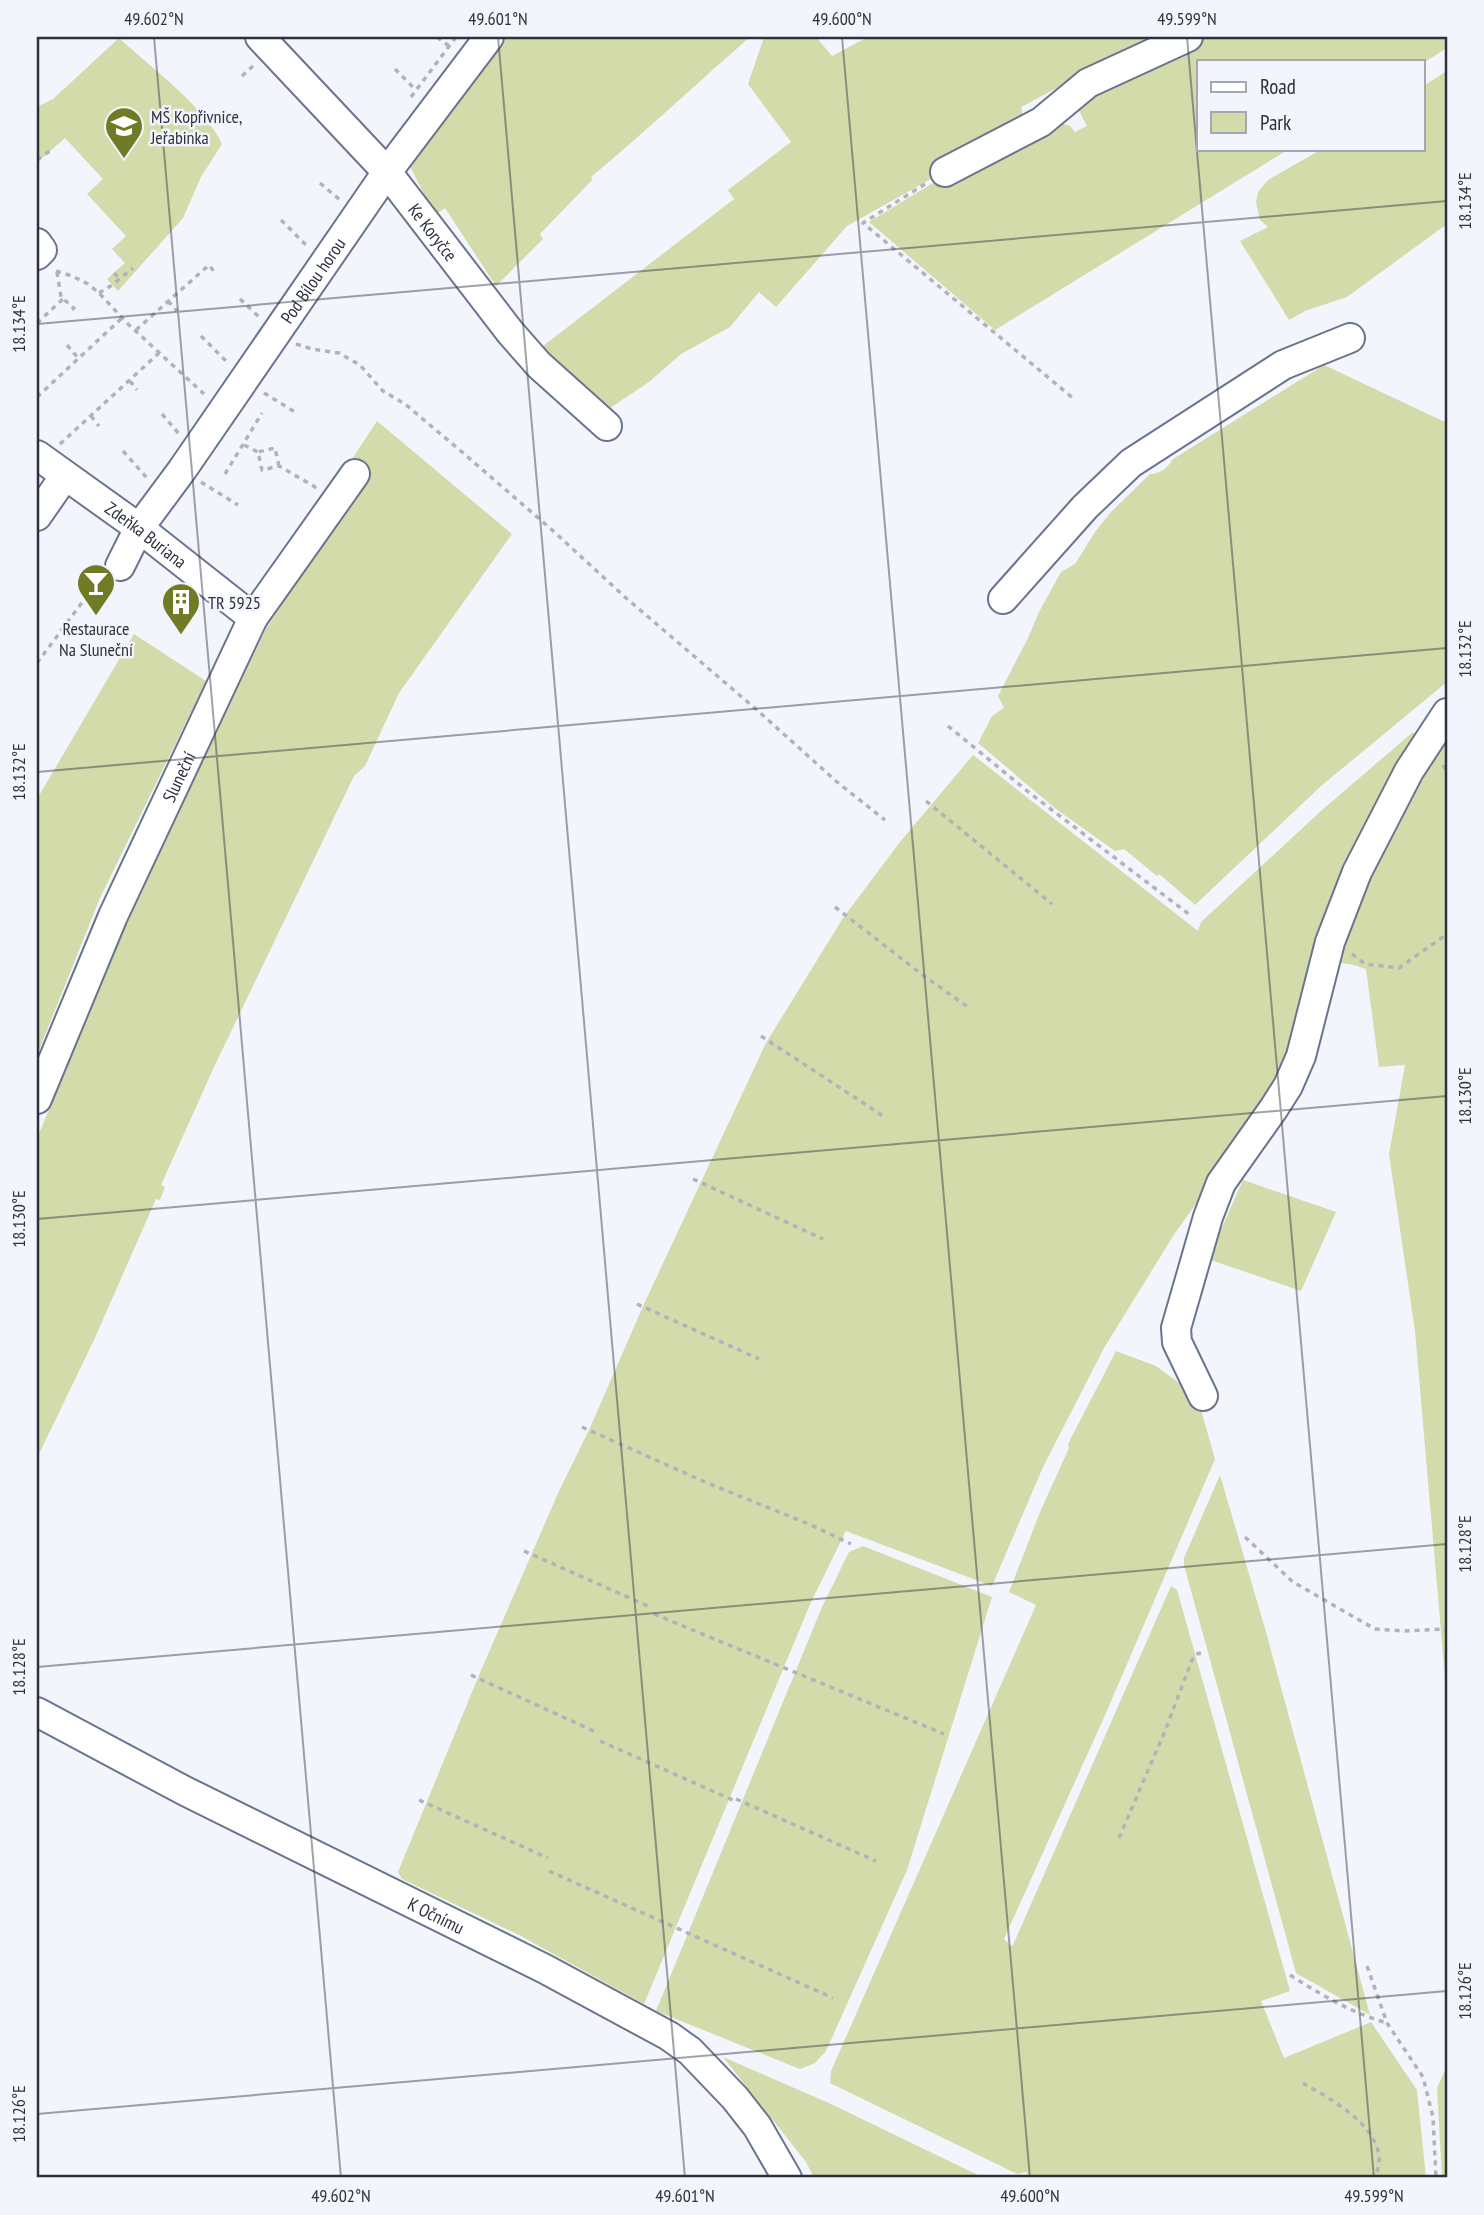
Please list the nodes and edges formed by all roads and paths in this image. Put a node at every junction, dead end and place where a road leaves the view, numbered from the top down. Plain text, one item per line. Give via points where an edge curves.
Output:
1 (260, 37) edge
2 (456, 37) edge
3 (489, 37) edge
4 (1188, 37) edge
5 (395, 69) dead end
6 (420, 98) junction
7 (51, 150) dead end
8 (37, 160) edge
9 (387, 172) junction
10 (945, 172) joint
11 (281, 220) dead end
12 (37, 243) edge
13 (326, 261) junction
14 (47, 265) edge
15 (133, 268) dead end
16 (114, 273) dead end
17 (216, 274) dead end
18 (120, 279) junction
19 (99, 293) junction
20 (63, 299) junction
21 (168, 301) junction
22 (71, 310) dead end
23 (177, 311) dead end
24 (37, 313) edge
25 (122, 318) junction
26 (43, 320) junction
27 (37, 323) edge
28 (136, 330) junction
29 (277, 330) junction
30 (201, 336) dead end
31 (1350, 338) dead end
32 (67, 345) dead end
33 (159, 353) junction
34 (79, 359) junction
35 (245, 378) junction
36 (130, 381) junction
37 (137, 390) dead end
38 (37, 395) edge
39 (1074, 398) dead end
40 (224, 411) junction
41 (262, 412) dead end
42 (295, 412) dead end
43 (91, 416) junction
44 (99, 426) dead end
45 (607, 426) dead end
46 (243, 445) junction
47 (122, 451) dead end
48 (258, 452) junction
49 (44, 453) edge
50 (279, 466) junction
51 (225, 474) dead end
52 (355, 474) dead end
53 (64, 477) junction
54 (174, 481) junction
55 (337, 500) junction
56 (238, 505) dead end
57 (37, 516) edge
58 (139, 528) junction
59 (120, 566) joint
60 (89, 593) junction
61 (94, 597) dead end
62 (1003, 599) dead end
63 (253, 618) junction
64 (37, 663) edge
65 (1447, 713) edge
66 (948, 726) dead end
67 (926, 801) dead end
68 (885, 820) dead end
69 (1052, 904) dead end
70 (835, 907) dead end
71 (1190, 915) dead end
72 (1447, 934) edge
73 (1366, 964) dead end
74 (971, 1009) dead end
75 (761, 1036) dead end
76 (37, 1099) edge
77 (886, 1118) dead end
78 (693, 1179) dead end
79 (823, 1238) dead end
80 (637, 1304) dead end
81 (759, 1359) dead end
82 (1203, 1396) dead end
83 (582, 1427) dead end
84 (1245, 1537) dead end
85 (850, 1544) dead end
86 (524, 1551) dead end
87 (650, 1607) dead end
88 (654, 1614) dead end
89 (1447, 1629) edge
90 (1201, 1653) dead end
91 (471, 1675) dead end
92 (37, 1712) edge
93 (598, 1733) dead end
94 (944, 1734) dead end
95 (600, 1741) dead end
96 (419, 1800) dead end
97 (1119, 1838) dead end
98 (548, 1858) dead end
99 (876, 1861) dead end
100 (549, 1871) dead end
101 (1367, 1966) dead end
102 (1290, 1975) dead end
103 (834, 1997) dead end
104 (1387, 2023) junction
105 (1303, 2083) dead end
106 (787, 2178) edge
107 (1376, 2178) edge
108 (1436, 2178) edge

1 - 9 street, Ke Koryčce
2 - 6 path
3 - 6 street, Pod Bílou horou
4 - 10 street via 1088,83 1041,122
5 - 6 path
6 - 9 street, Pod Bílou horou
7 - 8 path
9 - 13 street, Pod Bílou horou
9 - 45 street, Ke Koryčce via 510,332
10 - 39 path via 863,223
11 - 13 path
12 - 14 street
13 - 29 street, Pod Bílou horou
14 - 19 path
14 - 20 path
15 - 18 path
16 - 18 path
17 - 21 path via 209,265
18 - 19 path
19 - 25 path
20 - 22 path via 74,308
20 - 26 path
21 - 23 path
21 - 28 path
24 - 26 path
25 - 28 path
25 - 34 path
26 - 27 path
28 - 33 path
29 - 35 street, Pod Bílou horou
29 - 68 path via 292,343 339,352 360,365 383,391 462,452
30 - 35 path
31 - 62 street via 1283,365 1131,463
32 - 34 path
33 - 36 path
33 - 40 path
34 - 38 path
35 - 40 street, Pod Bílou horou
35 - 42 path
36 - 37 path
36 - 43 path
40 - 54 street, Pod Bílou horou
41 - 46 path
43 - 44 path
43 - 49 path
46 - 48 path
46 - 51 path
47 - 54 path via 145,476
48 - 50 path via 262,470
48 - 50 path via 275,448
49 - 53 street, Zdeňka Buriana
50 - 55 path
52 - 55 street, Sluneční
53 - 57 street
53 - 58 street, Zdeňka Buriana
54 - 56 path
54 - 58 street, Pod Bílou horou
55 - 63 street, Sluneční
58 - 59 street, Pod Bílou horou
58 - 63 street, Zdeňka Buriana
59 - 60 path via 104,572
60 - 61 path
60 - 64 path
63 - 76 street, Sluneční via 113,916
65 - 82 street via 1409,771 1357,872 1288,1086 1221,1183 1208,1217 1176,1328 1177,1342
66 - 71 path
67 - 69 path
70 - 74 path
72 - 73 path via 1399,968
75 - 77 path
78 - 79 path
80 - 81 path
83 - 85 path
84 - 89 path via 1293,1582 1376,1629
86 - 87 path
88 - 94 path
90 - 97 path via 1192,1660
91 - 93 path
92 - 106 street, K Očnímu via 669,2036 736,2098
95 - 99 path
96 - 98 path
100 - 103 path
101 - 104 path
102 - 104 path via 1324,1997
104 - 108 path via 1423,2077 1433,2117
105 - 107 path via 1359,2121 1376,2145 1380,2160

